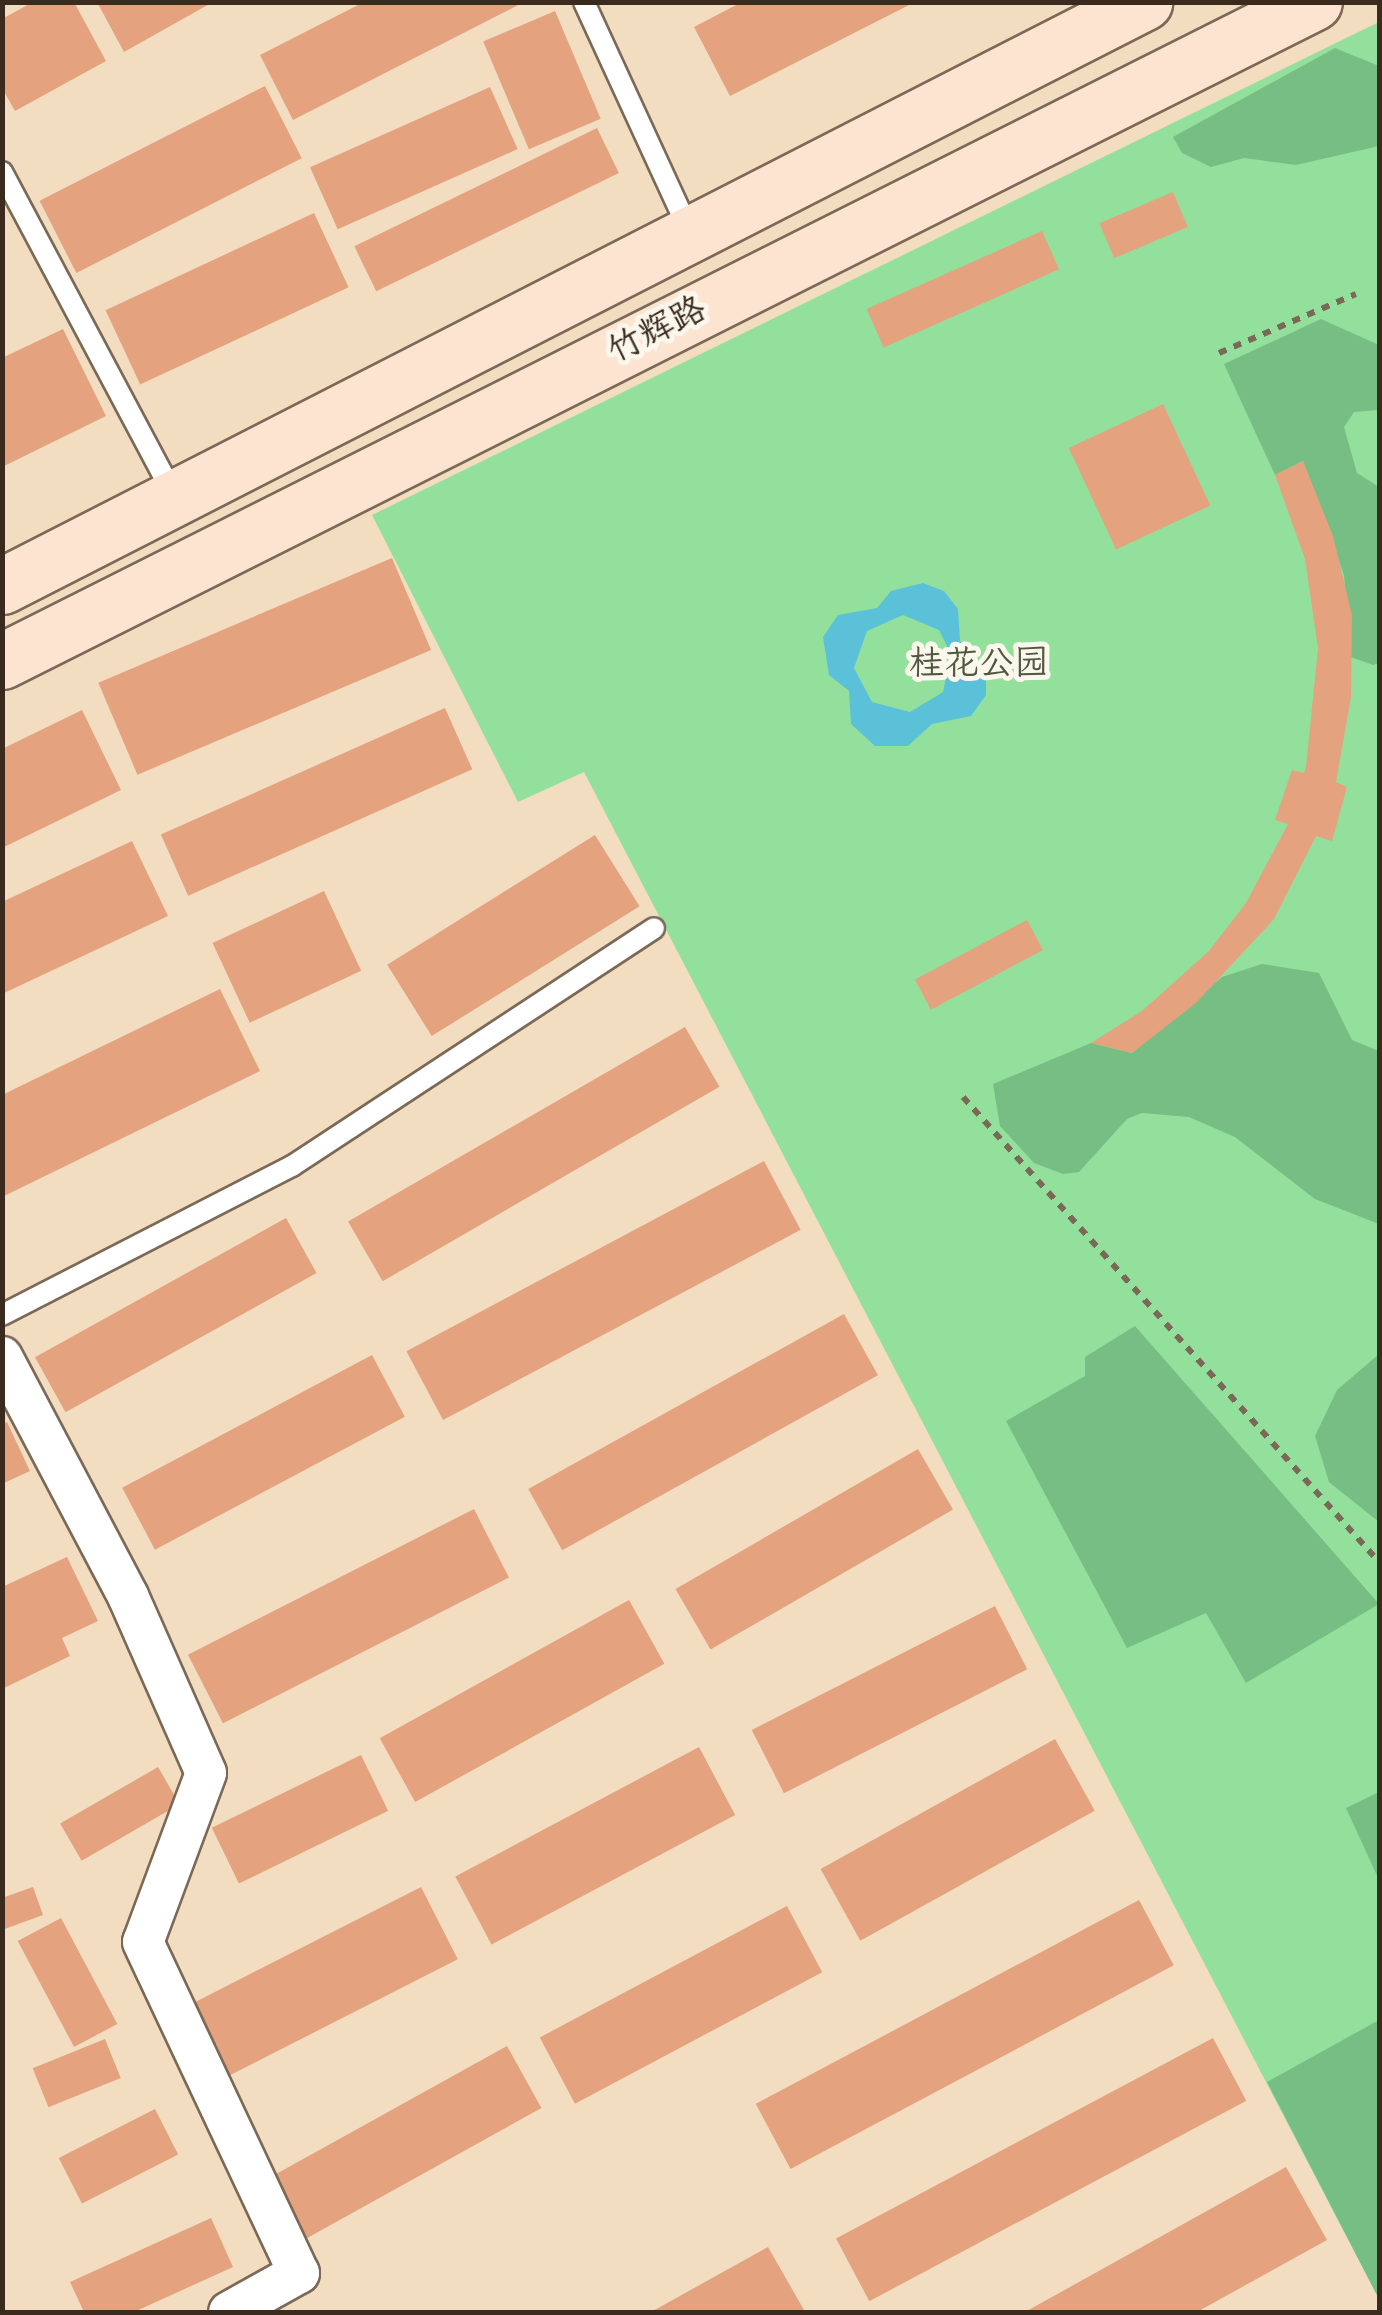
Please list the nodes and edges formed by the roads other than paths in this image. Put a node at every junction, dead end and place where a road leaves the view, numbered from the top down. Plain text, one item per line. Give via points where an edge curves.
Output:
1 (584, 2) edge
2 (1144, 2) edge
3 (1314, 2) edge
4 (2, 172) edge
5 (692, 235) junction
6 (176, 498) junction
7 (2, 586) edge
8 (2, 661) edge
9 (654, 928) dead end
10 (2, 1315) edge
11 (2, 1357) edge
12 (228, 2312) edge

1 - 5 lane
2 - 5 main road, 竹辉路
3 - 8 main road, 竹辉路
4 - 6 lane
5 - 6 main road, 竹辉路
6 - 7 main road, 竹辉路
9 - 10 lane via 292,1166
11 - 12 street via 128,1596 206,1773 143,1942 299,2274

